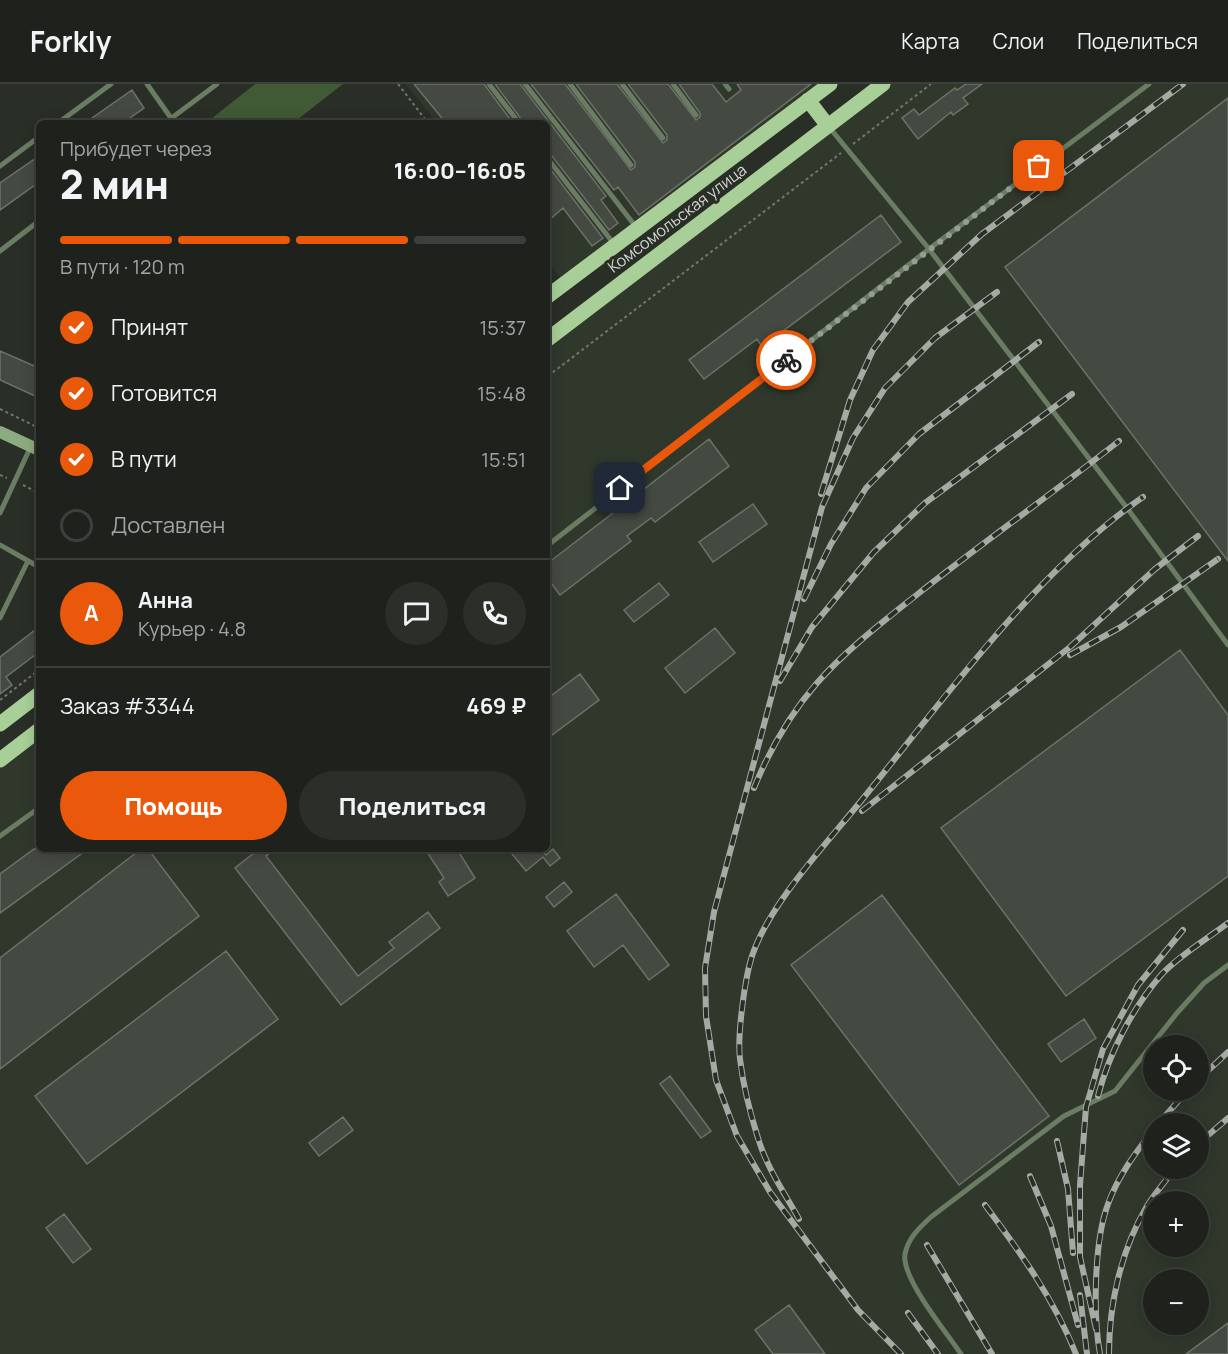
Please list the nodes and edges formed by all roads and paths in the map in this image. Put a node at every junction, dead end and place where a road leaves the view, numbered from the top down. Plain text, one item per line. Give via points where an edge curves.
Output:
1 (111, 84) edge
2 (147, 84) edge
3 (217, 84) edge
4 (398, 84) edge
5 (489, 84) edge
6 (525, 84) edge
7 (570, 84) edge
8 (622, 84) edge
9 (673, 84) edge
10 (725, 84) edge
11 (830, 84) edge
12 (883, 84) edge
13 (931, 84) edge
14 (1149, 84) edge
15 (729, 90) dead end
16 (808, 100) junction
17 (696, 115) dead end
18 (171, 118) junction
19 (62, 120) edge
20 (169, 120) edge
21 (426, 120) edge
22 (517, 120) edge
23 (828, 126) junction
24 (663, 138) dead end
25 (36, 139) edge
26 (847, 148) junction
27 (550, 162) edge
28 (631, 165) dead end
29 (0, 166) edge
30 (36, 223) edge
31 (637, 229) junction
32 (615, 245) junction
33 (928, 249) junction
34 (0, 251) edge
35 (550, 294) edge
36 (550, 337) edge
37 (550, 374) edge
38 (0, 409) edge
39 (36, 427) edge
40 (0, 432) edge
41 (35, 448) edge
42 (0, 513) edge
43 (550, 542) edge
44 (0, 545) edge
45 (28, 561) junction
46 (36, 565) edge
47 (0, 618) edge
48 (1228, 645) edge
49 (36, 672) edge
50 (36, 696) edge
51 (0, 700) edge
52 (0, 724) edge
53 (36, 732) edge
54 (0, 760) edge
55 (36, 810) edge
56 (0, 836) edge
57 (1228, 965) edge
58 (961, 1354) edge

1 - 19 lane
2 - 18 lane
3 - 18 lane
4 - 21 path
5 - 22 lane
6 - 31 lane
7 - 28 lane
8 - 24 lane
9 - 17 lane
10 - 15 lane
11 - 16 main road, Комсомольская улица
12 - 23 main road, Комсомольская улица
13 - 26 path
14 - 33 lane
16 - 23 main road
16 - 31 main road, Комсомольская улица
18 - 20 lane
23 - 26 lane
23 - 36 main road, Комсомольская улица
25 - 29 lane
26 - 33 lane
26 - 37 path
27 - 32 lane
30 - 34 lane
31 - 32 main road, Комсомольская улица
32 - 35 main road, Комсомольская улица
33 - 43 lane
33 - 48 lane
38 - 39 path
40 - 41 street
41 - 42 lane
44 - 45 lane
45 - 46 lane
45 - 47 lane
49 - 51 path
50 - 52 main road
53 - 54 main road
55 - 56 lane
57 - 58 lane via 1204,983 1176,1013 1115,1091 1064,1116 931,1216 913,1234 904,1255 910,1278

